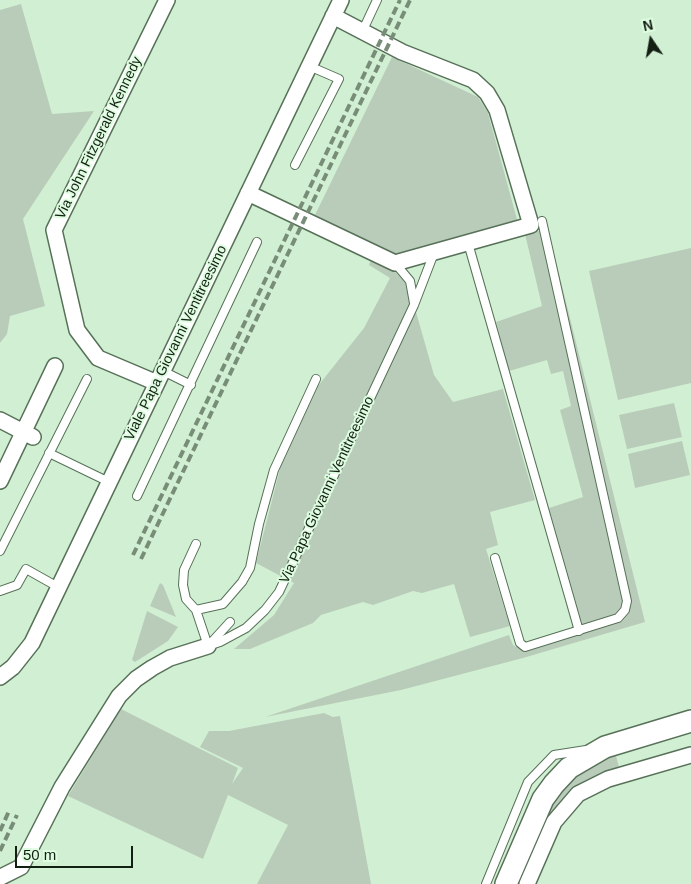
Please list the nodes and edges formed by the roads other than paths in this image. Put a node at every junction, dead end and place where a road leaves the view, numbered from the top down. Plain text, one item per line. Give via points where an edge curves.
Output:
1 (167, 0) edge
2 (341, 0) edge
3 (377, 0) edge
4 (333, 16) junction
5 (363, 30) junction
6 (309, 66) junction
7 (295, 165) dead end
8 (248, 193) junction
9 (536, 223) junction
10 (257, 242) dead end
11 (468, 243) junction
12 (434, 253) junction
13 (394, 263) junction
14 (414, 305) junction
15 (55, 366) dead end
16 (160, 377) junction
17 (87, 379) dead end
18 (316, 379) dead end
19 (191, 385) junction
20 (0, 420) edge
21 (29, 434) junction
22 (49, 453) junction
23 (0, 481) edge
24 (109, 482) junction
25 (137, 496) dead end
26 (196, 544) dead end
27 (0, 551) edge
28 (495, 558) dead end
29 (58, 587) junction
30 (0, 591) edge
31 (196, 610) junction
32 (230, 622) dead end
33 (579, 630) junction
34 (208, 646) junction
35 (0, 677) edge
36 (691, 721) edge
37 (605, 747) junction
38 (691, 755) edge
39 (1, 878) edge
40 (486, 884) edge
41 (506, 884) edge
42 (527, 884) edge

1 - 16 street, Via John Fitzgerald Kennedy via 54,230 77,330 98,358
2 - 4 street, Viale Papa Giovanni Ventitreesimo
3 - 5 lane
4 - 5 street
4 - 6 street, Viale Papa Giovanni Ventitreesimo
5 - 9 street via 402,52 473,80 487,93 497,110
6 - 7 lane via 339,79
6 - 8 street, Viale Papa Giovanni Ventitreesimo
8 - 13 street
8 - 16 street, Viale Papa Giovanni Ventitreesimo
9 - 11 street
9 - 33 lane via 627,601 618,618
10 - 19 lane
11 - 12 street
11 - 33 lane
12 - 13 street
12 - 14 lane, Via Papa Giovanni Ventitreesimo
13 - 14 lane via 410,281
14 - 34 lane, Via Papa Giovanni Ventitreesimo via 279,592 246,628
15 - 21 street
16 - 19 lane
16 - 24 street, Viale Papa Giovanni Ventitreesimo
17 - 22 lane
18 - 31 lane via 274,470 250,568 223,604
19 - 25 lane
20 - 21 street
21 - 23 street
22 - 24 lane
22 - 27 lane
24 - 29 street, Viale Papa Giovanni Ventitreesimo
26 - 31 lane via 184,570 183,585 186,599
28 - 33 lane via 520,643 525,647
29 - 30 lane via 26,569 17,584
29 - 35 street, Viale Papa Giovanni Ventitreesimo via 32,643 13,667
31 - 34 lane
32 - 34 lane, Via Papa Giovanni Ventitreesimo
34 - 39 street, Via Papa Giovanni Ventitreesimo via 170,658 152,668 120,696 62,787 21,867
36 - 37 street
37 - 40 lane via 554,755 528,782
37 - 41 street via 582,758 543,799
38 - 42 street via 608,778 578,794 554,822

